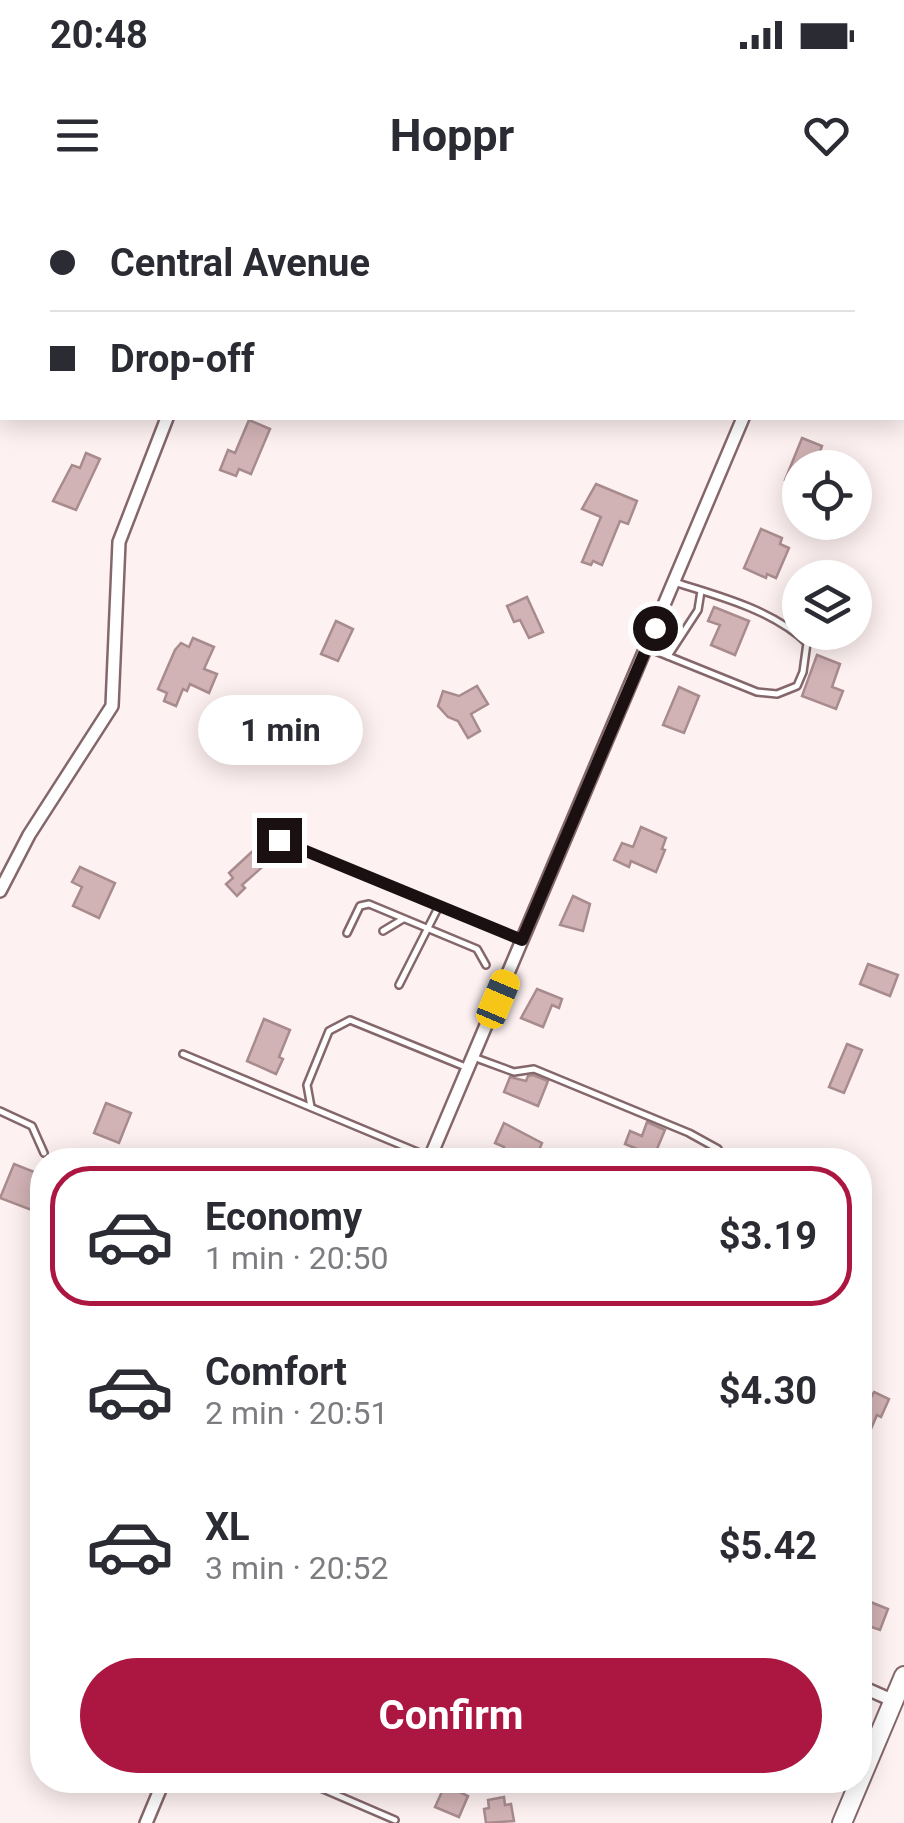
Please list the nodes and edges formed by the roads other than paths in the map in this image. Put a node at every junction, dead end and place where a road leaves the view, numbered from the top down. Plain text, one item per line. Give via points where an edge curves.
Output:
1 (166, 420) edge
2 (743, 420) edge
3 (674, 582) junction
4 (702, 590) junction
5 (646, 648) junction
6 (668, 656) junction
7 (279, 840) dead end
8 (0, 891) edge
9 (439, 906) junction
10 (403, 919) junction
11 (426, 930) junction
12 (382, 931) dead end
13 (347, 934) dead end
14 (522, 940) junction
15 (486, 965) dead end
16 (400, 985) dead end
17 (183, 1054) dead end
18 (470, 1063) junction
19 (310, 1107) junction
20 (0, 1111) edge
21 (42, 1148) edge
22 (406, 1148) edge
23 (433, 1148) edge
24 (716, 1148) edge
25 (904, 1676) edge
26 (872, 1691) edge
27 (899, 1703) edge
28 (872, 1760) edge
29 (159, 1793) edge
30 (332, 1793) edge
31 (856, 1793) edge
32 (395, 1820) dead end
33 (146, 1823) edge
34 (842, 1823) edge

1 - 8 street via 118,542 112,706
2 - 3 street
3 - 4 lane
3 - 5 street
4 - 6 lane via 698,610
4 - 6 lane via 794,630 807,643 796,686 778,694 757,692
5 - 6 lane
5 - 14 street
7 - 9 lane
9 - 11 lane
9 - 14 lane
10 - 11 lane
10 - 12 lane
10 - 13 lane via 360,906
11 - 15 lane via 477,949
11 - 16 lane
14 - 18 street
17 - 19 lane
18 - 19 lane via 350,1020 329,1031 307,1085
18 - 23 street
18 - 24 lane via 534,1070
19 - 22 lane
20 - 21 lane via 32,1126
25 - 27 main road
26 - 27 street
27 - 28 main road
29 - 33 street
30 - 32 lane
31 - 34 main road

